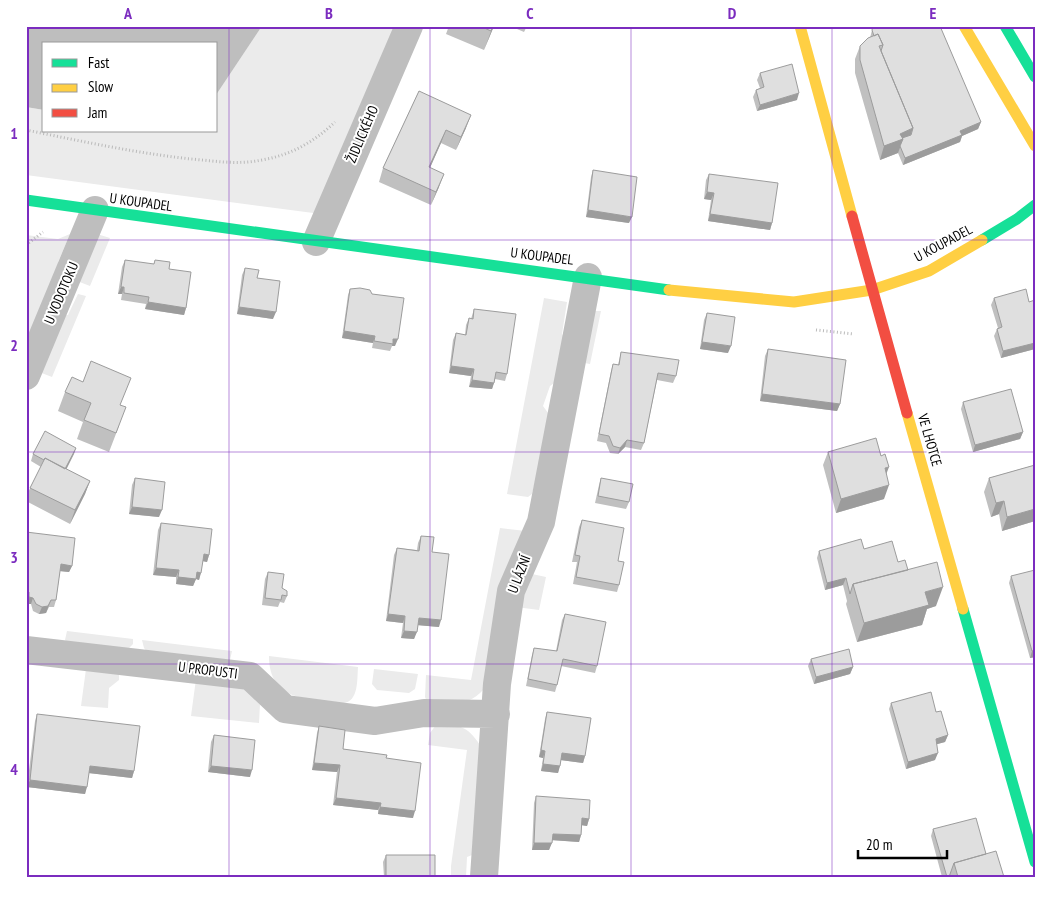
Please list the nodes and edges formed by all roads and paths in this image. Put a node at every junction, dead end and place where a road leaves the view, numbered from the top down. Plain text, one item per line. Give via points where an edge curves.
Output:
1 (409, 26) edge
2 (800, 26) edge
3 (964, 26) edge
4 (1005, 26) edge
5 (1035, 77) edge
6 (340, 116) dead end
7 (26, 130) edge
8 (1035, 146) edge
9 (26, 200) edge
10 (1035, 205) edge
11 (95, 210) junction
12 (43, 232) dead end
13 (316, 242) junction
14 (26, 245) edge
15 (588, 277) junction
16 (872, 290) junction
17 (812, 329) dead end
18 (861, 335) dead end
19 (26, 376) edge
20 (26, 650) edge
21 (496, 714) junction
22 (1035, 862) edge
23 (484, 877) edge

1 - 13 street, ŽIDLICKÉHO
2 - 16 street, VE LHOTCE
3 - 8 street
4 - 5 street
6 - 7 path via 305,146 263,160 235,164 110,147
9 - 11 street, U KOUPADEL
10 - 16 street, U KOUPADEL via 929,271
11 - 13 street, U KOUPADEL
11 - 19 street, U VODOTOKU
12 - 14 path
13 - 15 street, U KOUPADEL
15 - 16 street, U KOUPADEL via 688,292 794,302
15 - 21 street, U LÁZNÍ via 541,522 511,591 497,684
16 - 22 street, VE LHOTCE
17 - 18 path
20 - 21 street, U PROPUSTI via 250,676 286,709 295,711 375,721 424,713
21 - 23 street, U LÁZNÍ

